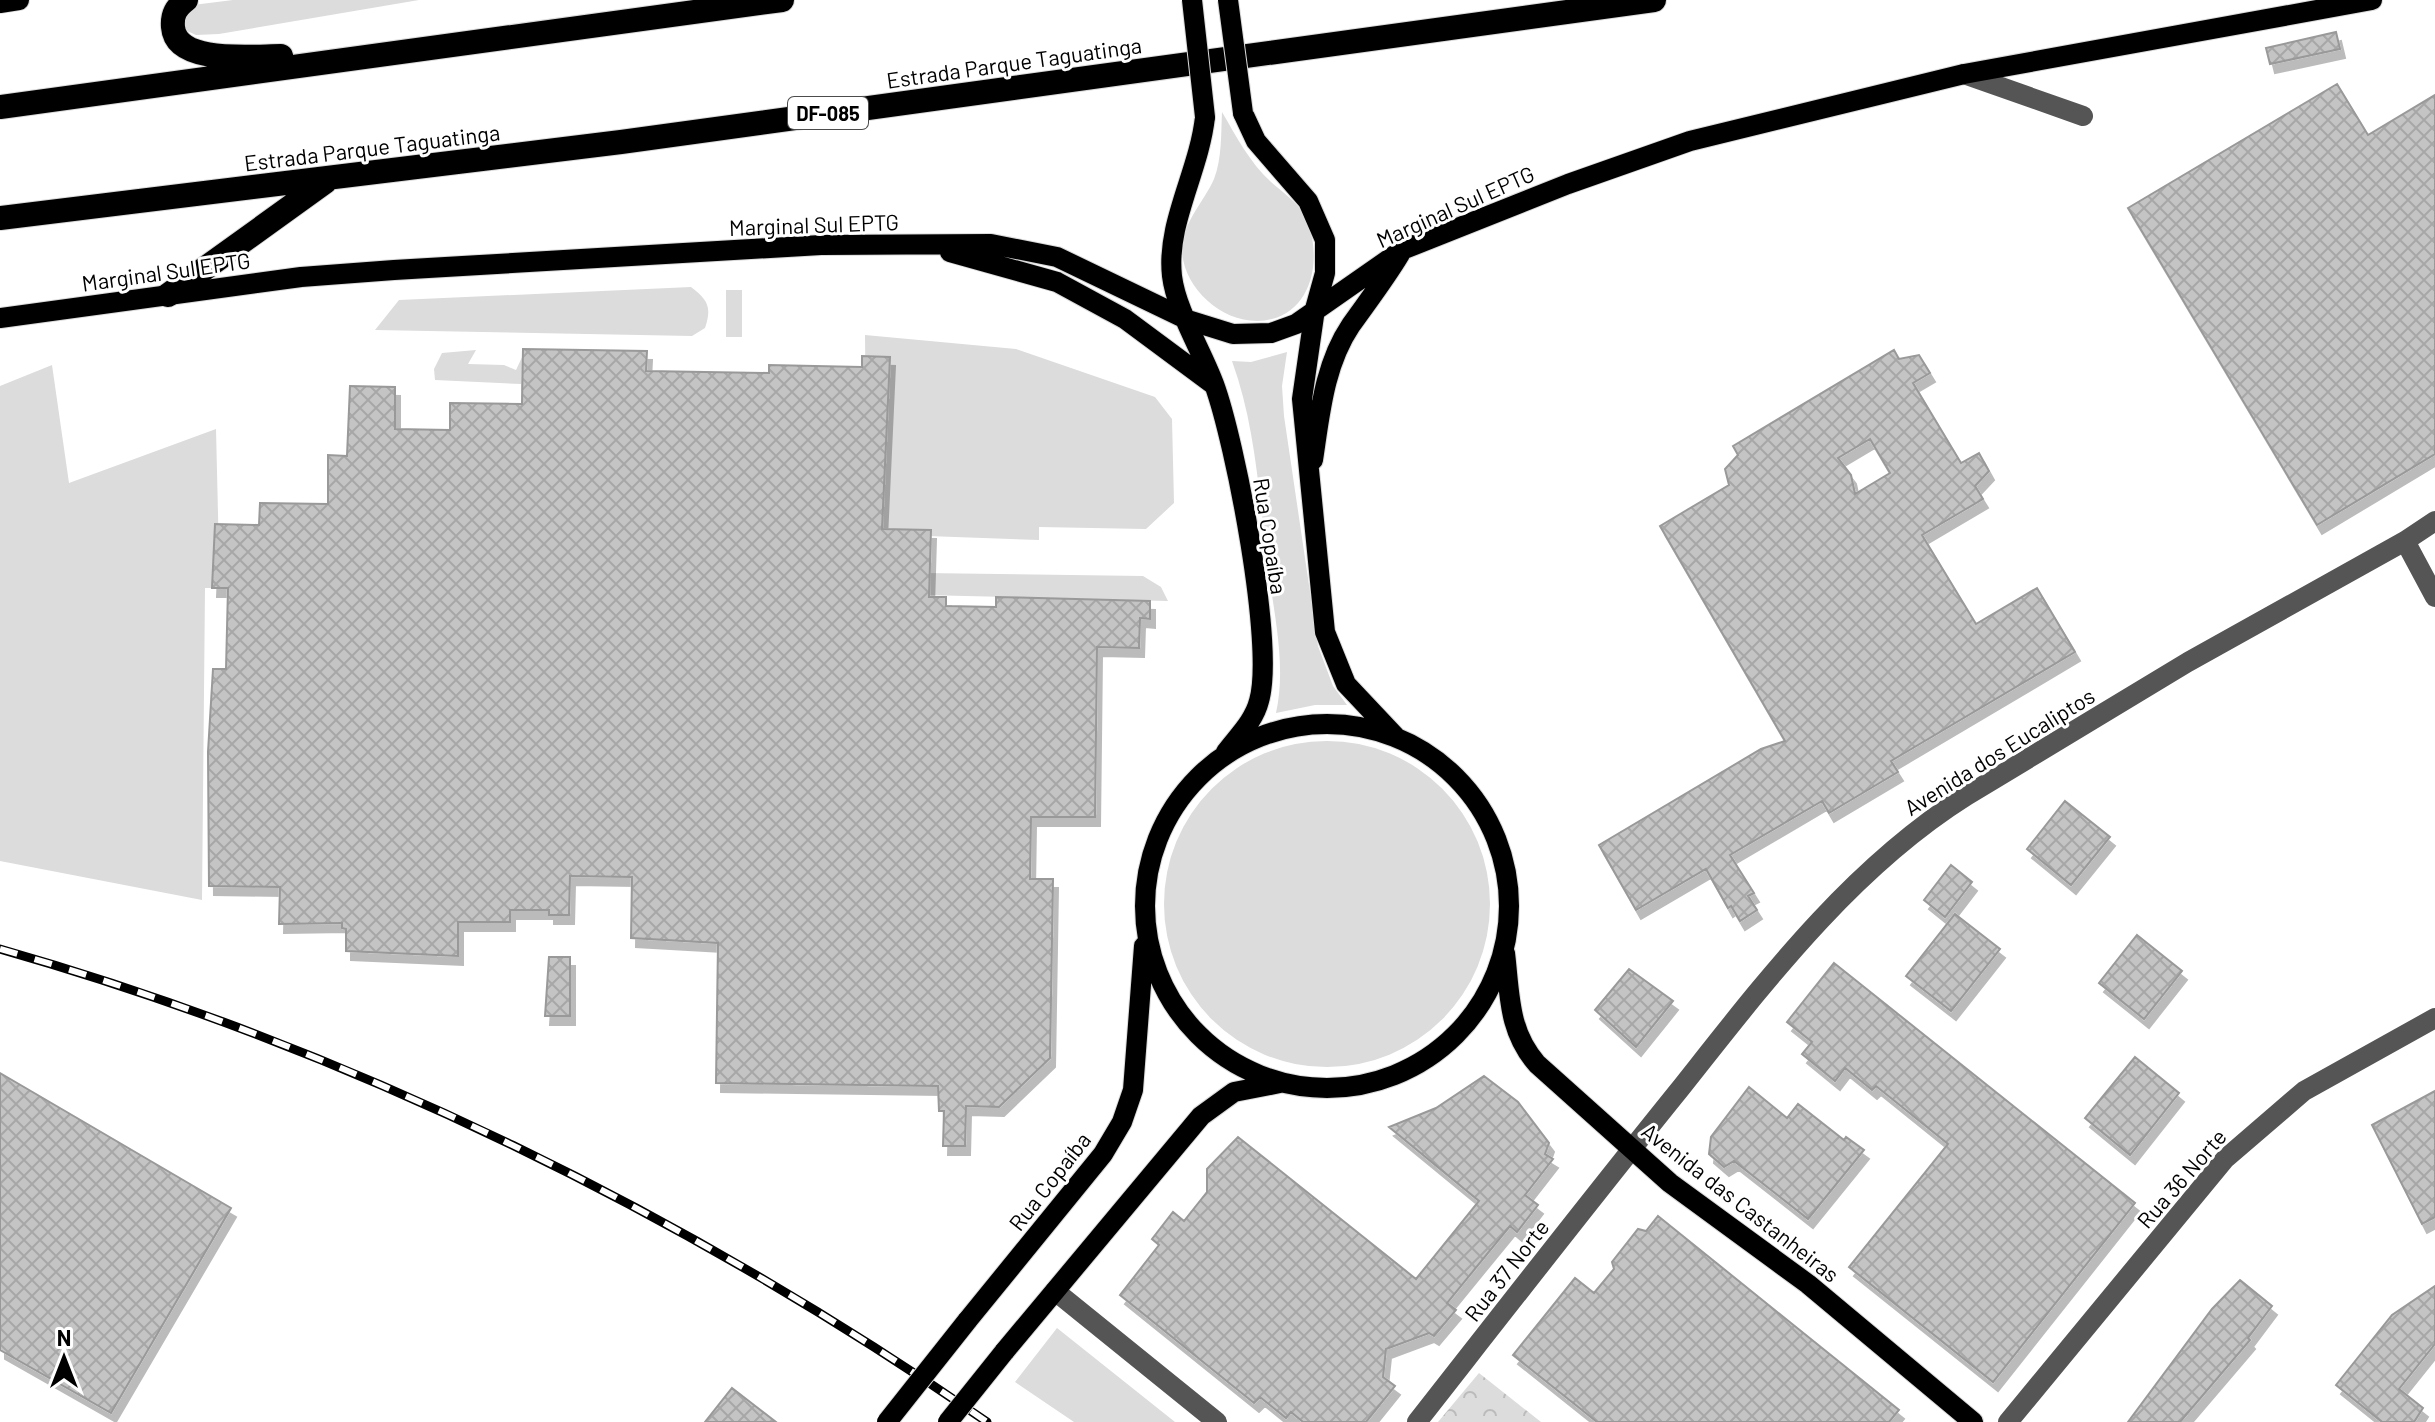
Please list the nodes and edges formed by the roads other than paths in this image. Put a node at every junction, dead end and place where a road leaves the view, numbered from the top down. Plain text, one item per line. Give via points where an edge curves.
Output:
1 (19, 0) edge
2 (186, 0) edge
3 (782, 0) edge
4 (1192, 0) edge
5 (1228, 0) edge
6 (1654, 0) edge
7 (2372, 0) edge
8 (0, 3) edge
9 (351, 58) junction
10 (1964, 74) junction
11 (0, 107) edge
12 (2083, 116) dead end
13 (329, 179) junction
14 (0, 218) edge
15 (923, 245) junction
16 (1402, 250) junction
17 (168, 295) junction
18 (1315, 309) junction
19 (0, 318) edge
20 (1188, 320) junction
21 (1215, 386) junction
22 (1309, 488) junction
23 (2435, 521) edge
24 (2405, 541) junction
25 (2435, 597) edge
26 (1395, 736) junction
27 (1224, 755) junction
28 (1145, 926) junction
29 (1505, 953) junction
30 (2435, 1018) edge
31 (1280, 1083) junction
32 (1632, 1148) junction
33 (1055, 1291) junction
34 (887, 1422) edge
35 (948, 1422) edge
36 (1217, 1422) edge
37 (1417, 1422) edge
38 (1973, 1422) edge
39 (2008, 1422) edge

1 - 8 main road
2 - 9 highway via 175,9 174,37 198,54
3 - 9 highway
4 - 20 main road, Rua Copaíba, bridge via 1205,117 1195,172 1175,228 1172,275
5 - 18 main road, Rua Copaíba, bridge via 1243,113 1256,141 1308,201 1325,240 1325,273
6 - 13 highway, Estrada Parque Taguatinga / DF-085
7 - 10 main road, Marginal Sul EPTG
9 - 11 highway
10 - 12 street
10 - 16 main road, Marginal Sul EPTG via 1690,141
13 - 14 highway, Estrada Parque Taguatinga / DF-085
13 - 17 highway
15 - 17 main road, Marginal Sul EPTG via 821,245 394,270
15 - 20 main road, Marginal Sul EPTG via 991,244 1057,257
15 - 21 main road via 1057,282 1125,319
16 - 18 main road, Marginal Sul EPTG
16 - 22 main road via 1350,327 1331,369 1321,400
17 - 19 main road, Marginal Sul EPTG
18 - 20 main road, Marginal Sul EPTG via 1296,324 1271,333 1233,334
18 - 22 main road, Rua Copaíba via 1302,399
20 - 21 main road, Rua Copaíba
21 - 27 main road, Rua Copaíba via 1240,486 1262,634 1260,698 1254,716
22 - 26 main road, Rua Copaíba via 1325,632 1346,684
23 - 24 street, Avenida dos Eucaliptos
24 - 25 street
24 - 32 street, Avenida dos Eucaliptos via 2188,662 1931,818 1806,935
26 - 27 main road via 1352,725 1307,725 1264,735
26 - 29 main road via 1450,770 1477,800 1496,835 1508,874
27 - 28 main road via 1187,788 1160,830 1146,877
28 - 31 main road via 1159,979 1188,1026 1230,1061
28 - 34 main road, Rua Copaíba, bridge via 1134,1077 1122,1122 1103,1154
29 - 31 main road via 1482,1005 1443,1048 1394,1076 1337,1088
29 - 32 main road, Avenida das Castanheiras via 1520,1045
30 - 39 street, Rua 36 Norte via 2304,1091 2225,1159
31 - 33 main road via 1234,1092 1201,1116
32 - 37 street, Rua 37 Norte
32 - 38 main road, Avenida das Castanheiras via 1670,1183 1808,1284
33 - 35 main road, bridge
33 - 36 street

